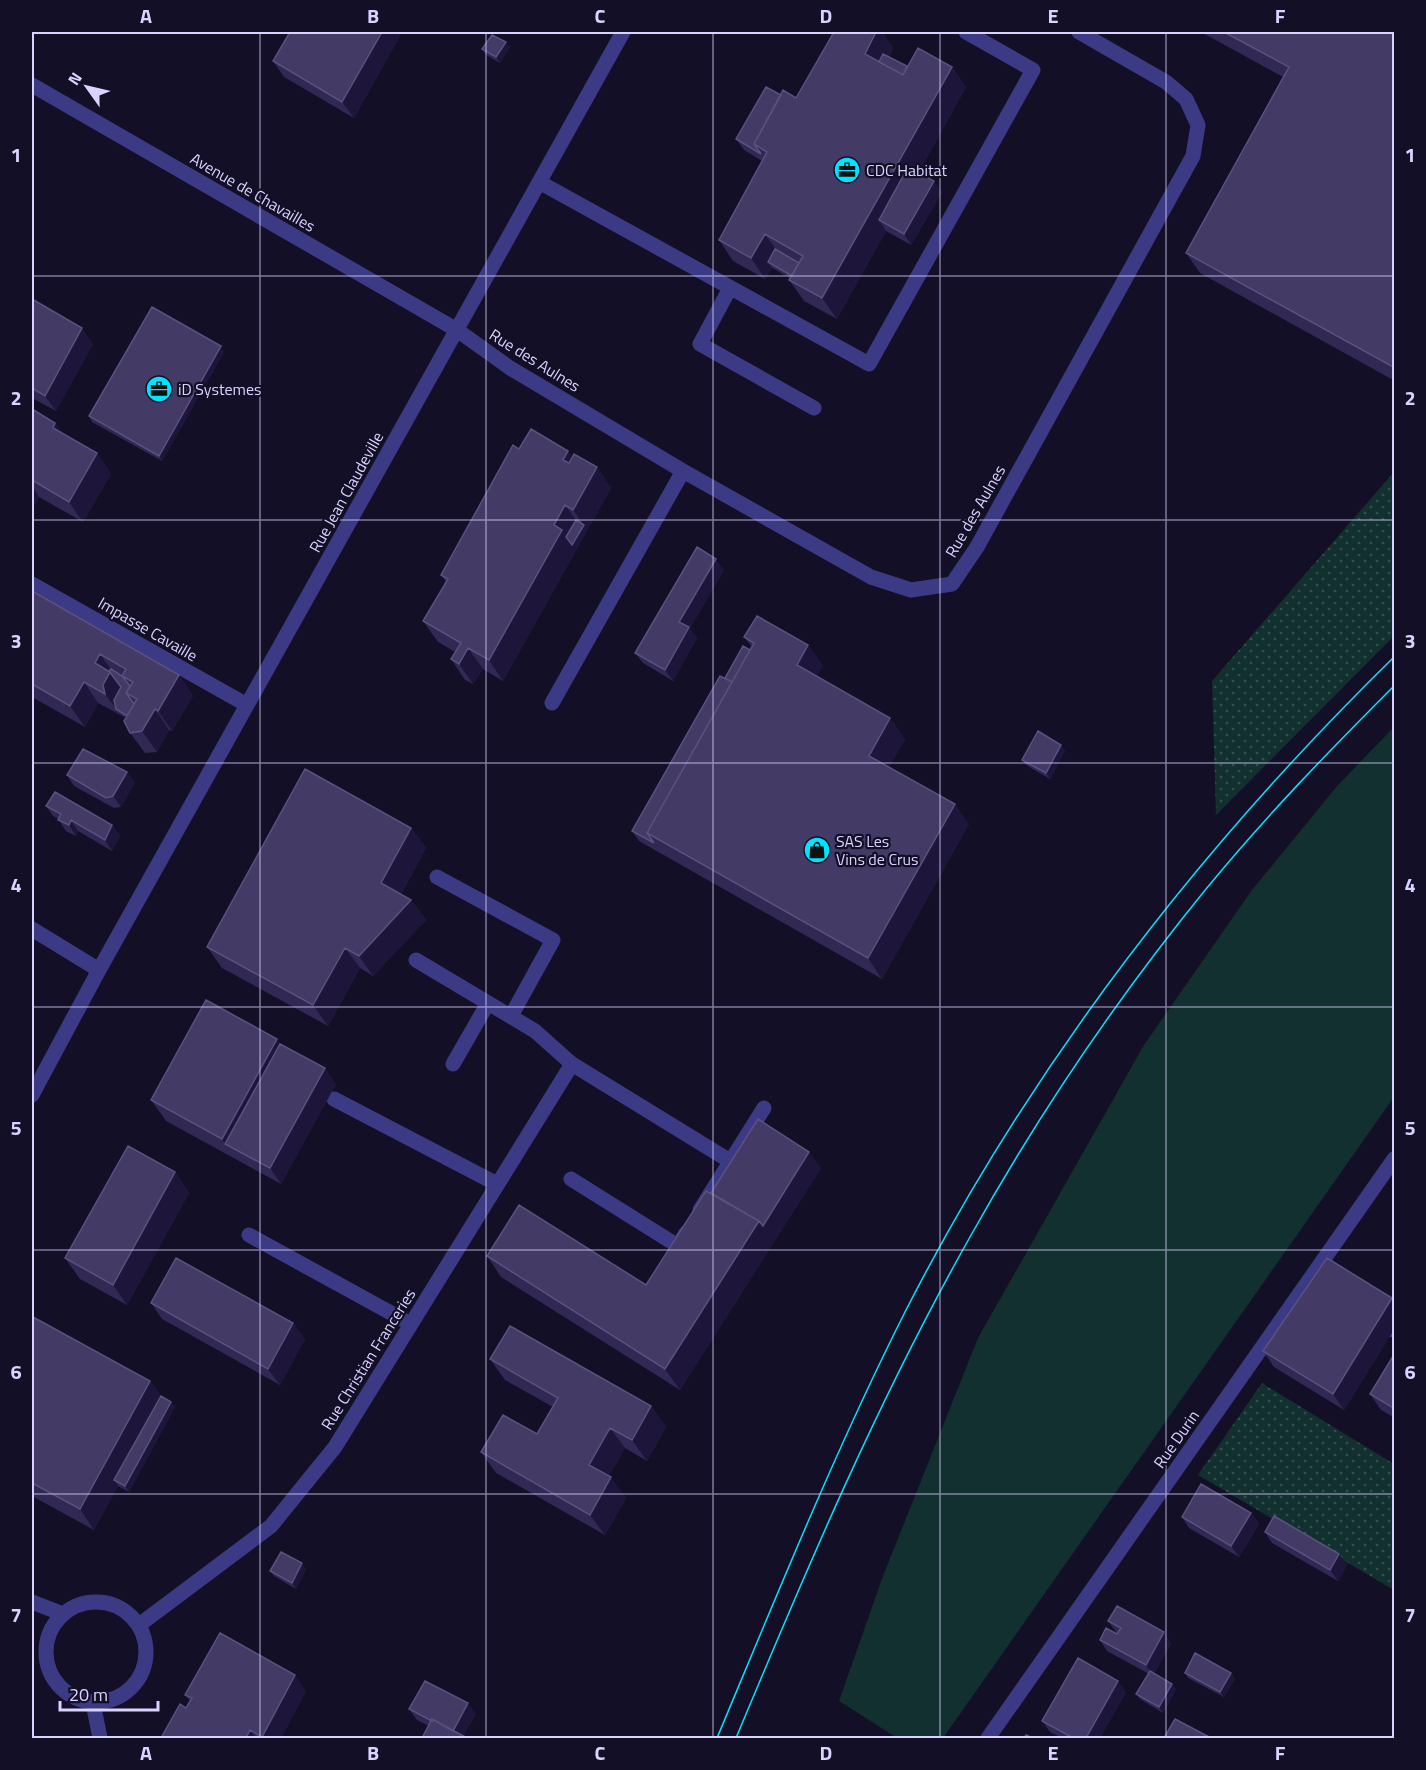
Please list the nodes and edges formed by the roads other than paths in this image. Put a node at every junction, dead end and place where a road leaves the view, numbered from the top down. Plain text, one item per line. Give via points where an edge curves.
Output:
1 (623, 32) edge
2 (966, 32) edge
3 (1079, 32) edge
4 (32, 85) edge
5 (539, 182) junction
6 (730, 288) junction
7 (457, 330) junction
8 (814, 408) dead end
9 (683, 471) junction
10 (32, 584) edge
11 (552, 703) dead end
12 (247, 705) junction
13 (437, 877) dead end
14 (32, 929) edge
15 (416, 960) dead end
16 (99, 970) junction
17 (488, 1003) junction
18 (511, 1016) junction
19 (453, 1064) dead end
20 (572, 1064) junction
21 (32, 1095) edge
22 (334, 1099) dead end
23 (764, 1108) dead end
24 (1395, 1159) edge
25 (730, 1161) junction
26 (571, 1179) dead end
27 (497, 1184) junction
28 (249, 1235) dead end
29 (411, 1323) junction
30 (32, 1602) edge
31 (63, 1614) junction
32 (138, 1625) junction
33 (32, 1644) edge
34 (46, 1659) junction
35 (93, 1703) junction
36 (100, 1738) edge
37 (988, 1738) edge

1 - 5 street, Rue Jean Claudeville
2 - 6 street via 1033,70 869,364
3 - 9 street, Rue des Aulnes via 1166,82 1186,99 1198,125 1194,156 978,547 952,584 911,590 871,577
4 - 7 street, Avenue de Chavailles
5 - 6 street
5 - 7 street, Rue Jean Claudeville
6 - 8 street via 699,344
7 - 9 street, Rue des Aulnes via 510,368
7 - 12 street, Rue Jean Claudeville
9 - 11 street
10 - 12 street, Impasse Cavaille
12 - 16 street, Rue Jean Claudeville
13 - 18 street via 553,940
14 - 16 street
15 - 17 street
16 - 21 street, Rue Jean Claudeville
17 - 18 street
17 - 19 street
18 - 20 street via 536,1031
20 - 25 street
20 - 27 street, Rue Christian Franceries
22 - 27 street
23 - 25 street
24 - 37 street, Rue Durin via 1315,1281
25 - 26 street via 678,1246
27 - 29 street, Rue Christian Franceries
28 - 29 street
29 - 32 street, Rue Christian Franceries via 335,1447 271,1526
30 - 31 street
31 - 32 street via 75,1606 103,1602 117,1606
31 - 34 street via 52,1626 46,1642
32 - 35 street via 145,1640 143,1671 123,1695
33 - 34 street
34 - 35 street via 51,1676 61,1689 76,1699
35 - 36 street

